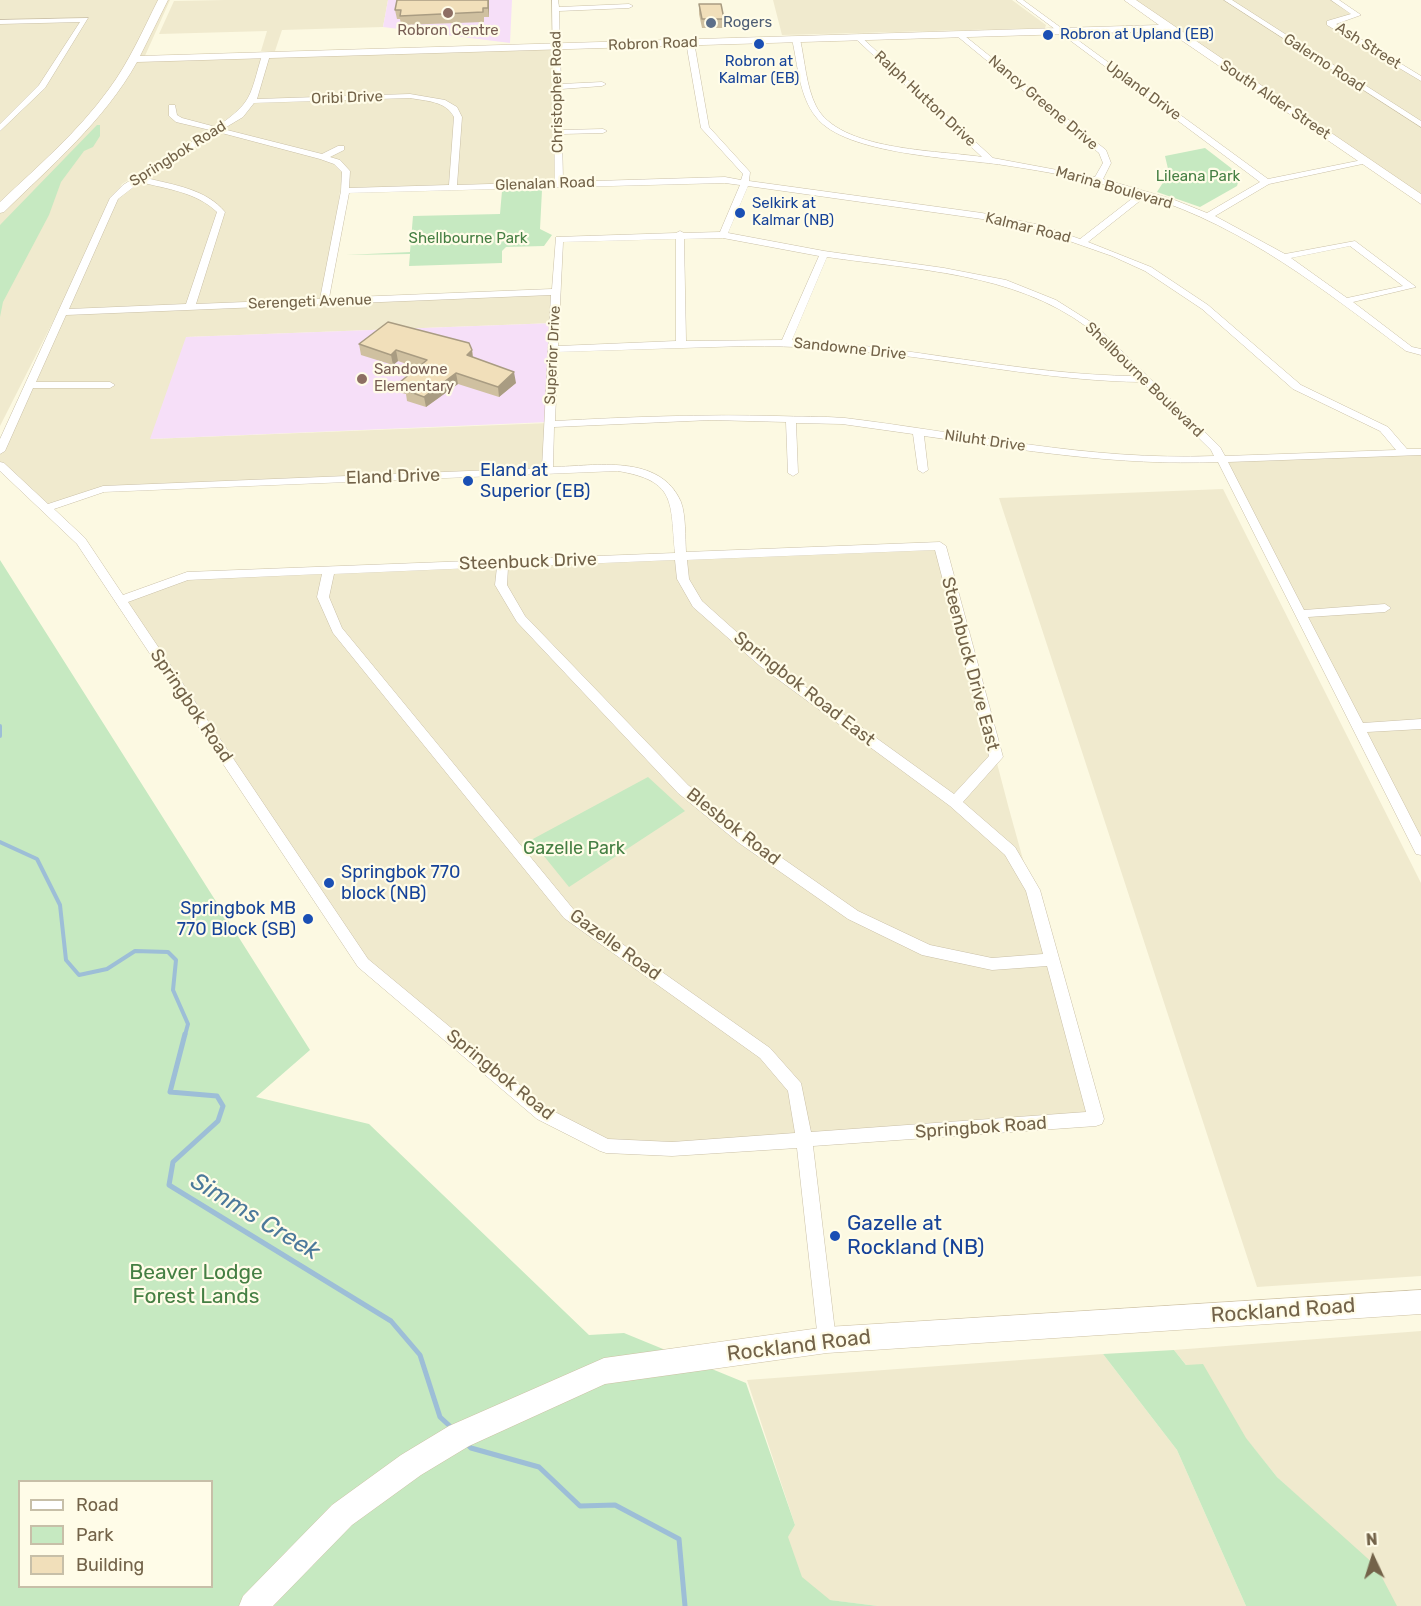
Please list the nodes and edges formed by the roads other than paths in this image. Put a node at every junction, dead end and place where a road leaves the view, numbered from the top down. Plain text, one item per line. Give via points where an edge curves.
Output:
1 (163, 0) edge
2 (1019, 0) edge
3 (1129, 0) edge
4 (1227, 0) edge
5 (1334, 0) edge
6 (555, 4) edge
7 (628, 6) dead end
8 (0, 22) edge
9 (1171, 28) junction
10 (1063, 31) junction
11 (960, 34) junction
12 (859, 38) junction
13 (796, 39) junction
14 (690, 42) junction
15 (556, 46) junction
16 (266, 55) junction
17 (135, 59) junction
18 (1421, 78) edge
19 (602, 84) dead end
20 (557, 87) junction
21 (454, 96) dead end
22 (252, 101) junction
23 (442, 102) junction
24 (172, 107) dead end
25 (1421, 125) edge
26 (0, 129) edge
27 (214, 131) junction
28 (603, 131) dead end
29 (558, 132) junction
30 (341, 148) dead end
31 (322, 157) junction
32 (990, 160) junction
33 (1364, 161) junction
34 (138, 179) junction
35 (1098, 180) junction
36 (745, 182) junction
37 (1266, 182) junction
38 (559, 183) junction
39 (453, 187) junction
40 (345, 191) junction
41 (1415, 191) edge
42 (1143, 194) junction
43 (1421, 200) edge
44 (0, 209) edge
45 (1208, 216) junction
46 (680, 234) junction
47 (723, 235) junction
48 (559, 239) joint
49 (1082, 242) junction
50 (824, 254) junction
51 (1285, 257) junction
52 (556, 292) junction
53 (324, 302) junction
54 (1344, 302) junction
55 (190, 307) junction
56 (63, 312) junction
57 (786, 342) junction
58 (681, 345) junction
59 (553, 349) junction
60 (1421, 352) edge
61 (1145, 379) junction
62 (30, 385) junction
63 (110, 385) dead end
64 (791, 418) junction
65 (549, 424) junction
66 (918, 431) junction
67 (0, 451) edge
68 (1421, 452) edge
69 (1404, 453) junction
70 (1221, 459) junction
71 (0, 465) edge
72 (923, 470) dead end
73 (547, 471) junction
74 (794, 473) dead end
75 (45, 508) junction
76 (940, 546) joint
77 (680, 556) junction
78 (503, 563) junction
79 (328, 570) junction
80 (120, 600) junction
81 (1385, 608) dead end
82 (1300, 614) junction
83 (1421, 724) edge
84 (1359, 728) junction
85 (955, 802) junction
86 (1421, 850) edge
87 (1052, 960) junction
88 (804, 1141) junction
89 (1421, 1302) edge
90 (827, 1340) junction
91 (253, 1606) edge

1 - 17 street
2 - 10 street, Upland Drive
3 - 9 street, South Alder Street
4 - 25 street, Galerno Road
5 - 18 street, Ash Street via 1357,15 1330,23
6 - 7 street
6 - 15 street, Christopher Road
8 - 26 street via 85,20 42,86
9 - 10 street, Robron Road
9 - 33 street, South Alder Street
10 - 11 street, Robron Road
10 - 37 street, Upland Drive
11 - 12 street, Robron Road
11 - 35 street, Nancy Greene Drive via 1103,152 1107,163
12 - 13 street, Robron Road
12 - 32 street, Ralph Hutton Drive
13 - 14 street, Robron Road
13 - 32 street, Marina Boulevard via 813,108 834,130 879,146
14 - 15 street, Robron Road
14 - 36 street via 705,128 747,174
15 - 16 street, Robron Road
15 - 20 street, Christopher Road
16 - 17 street, Robron Road
16 - 22 street
17 - 44 street via 87,123
19 - 20 street
20 - 29 street, Christopher Road
21 - 23 street
22 - 23 street, Oribi Drive via 410,96
22 - 27 street, Springbok Road via 240,115
23 - 39 street via 454,109 458,117
24 - 27 street via 173,116 179,120
27 - 31 street
27 - 34 street, Springbok Road
28 - 29 street
29 - 38 street, Christopher Road
30 - 31 street
31 - 40 street via 337,162 346,171
32 - 35 street, Marina Boulevard
33 - 37 street
33 - 41 street, South Alder Street
34 - 55 street via 204,197 221,212
34 - 56 street, Springbok Road via 114,198
35 - 42 street, Marina Boulevard
36 - 38 street, Glenalan Road
36 - 47 street
36 - 49 street, Kalmar Road via 982,216
37 - 45 street
38 - 39 street, Glenalan Road
39 - 40 street, Glenalan Road
40 - 53 street
41 - 43 street, South Alder Street
42 - 45 street, Marina Boulevard
42 - 49 street
45 - 51 street, Marina Boulevard
46 - 47 street, Shellbourne Boulevard
46 - 48 street, Shellbourne Boulevard
46 - 58 street
47 - 50 street, Shellbourne Boulevard
48 - 52 street, Superior Drive
49 - 69 street, Kalmar Road via 1148,269 1205,307 1297,387 1384,429
50 - 57 street
50 - 61 street, Shellbourne Boulevard via 944,271 1015,287 1053,302 1091,326
51 - 54 street, Marina Boulevard
51 - 54 street via 1352,243 1411,287
52 - 53 street, Serengeti Avenue
52 - 59 street, Superior Drive
53 - 55 street, Serengeti Avenue
54 - 60 street, Marina Boulevard via 1409,349
55 - 56 street, Serengeti Avenue
56 - 62 street, Springbok Road
57 - 58 street, Sandowne Drive
57 - 61 street, Sandowne Drive via 1102,380
58 - 59 street, Sandowne Drive
59 - 65 street, Superior Drive
61 - 70 street, Shellbourne Boulevard via 1216,449
62 - 63 street
62 - 67 street, Springbok Road
64 - 65 street, Niluht Drive
64 - 66 street, Niluht Drive
64 - 74 street
65 - 73 street, Superior Drive
66 - 70 street, Niluht Drive via 1088,456 1169,461
66 - 72 street
68 - 69 street, Niluht Drive
69 - 70 street, Niluht Drive
70 - 82 street, Shellbourne Boulevard
71 - 75 street, Springbok Road
73 - 75 street, Eland Drive via 103,489
73 - 77 street, Eland Drive via 618,468 647,473 667,487 676,504
75 - 80 street, Springbok Road via 81,541
76 - 77 street, Steenbuck Drive
76 - 85 street, Steenbuck Drive East via 996,758
77 - 78 street, Steenbuck Drive
77 - 85 street, Springbok Road East via 683,579 697,604 764,663
78 - 79 street, Steenbuck Drive
78 - 87 street, Blesbok Road via 501,585 521,619 683,789 744,839 853,915 927,951 992,964
79 - 80 street, Steenbuck Drive via 187,576
79 - 88 street, Gazelle Road via 323,597 337,630 569,914 765,1053 795,1088
80 - 88 street, Springbok Road via 363,963 543,1114 606,1146 672,1149
81 - 82 street
82 - 84 street, Shellbourne Boulevard
83 - 84 street
84 - 86 street, Shellbourne Boulevard
85 - 87 street, Springbok Road via 1010,851 1033,890
87 - 88 street, Springbok Road via 1096,1119
88 - 90 street, Gazelle Road
89 - 90 street, Rockland Road
90 - 91 street, Rockland Road via 604,1371 459,1436 342,1515

